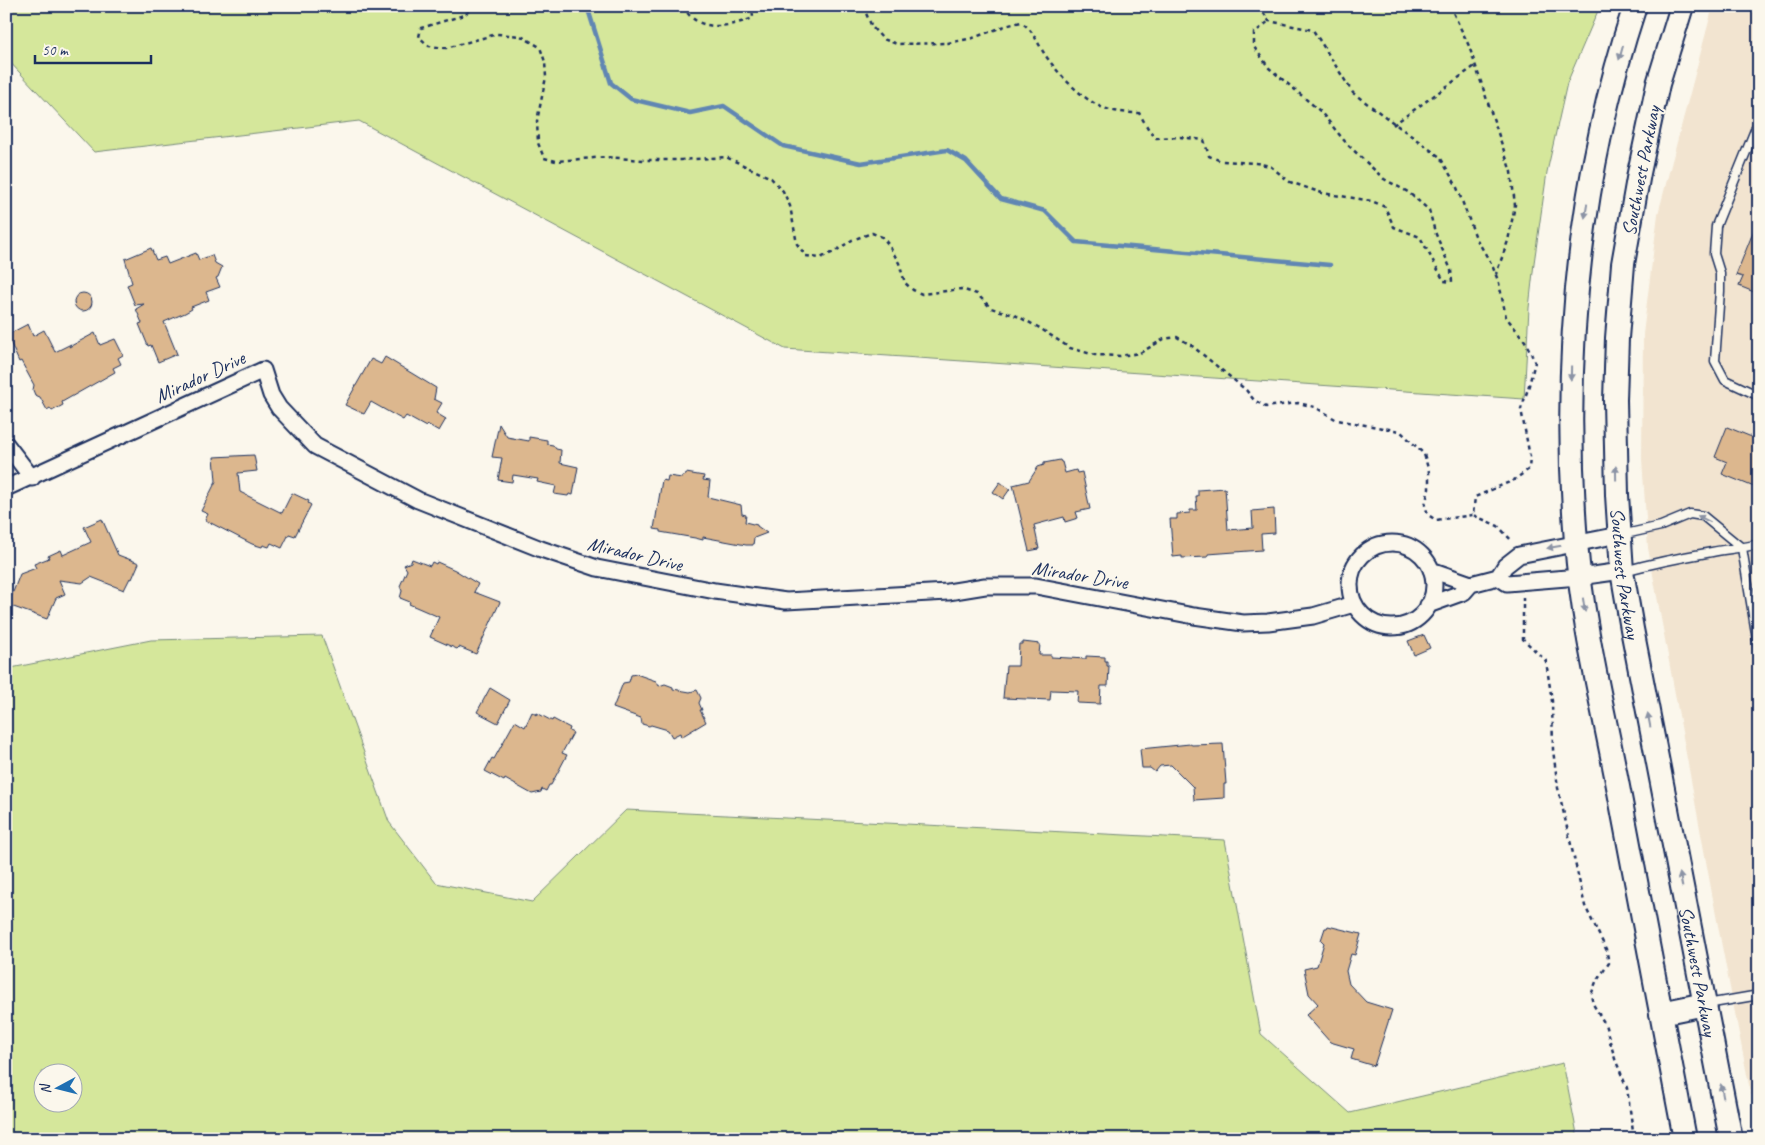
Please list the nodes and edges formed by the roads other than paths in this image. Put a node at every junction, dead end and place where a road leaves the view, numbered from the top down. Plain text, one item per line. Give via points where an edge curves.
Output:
1 (1635, 6) edge
2 (1682, 6) edge
3 (1759, 120) edge
4 (1758, 394) edge
5 (6, 444) edge
6 (32, 478) junction
7 (6, 488) edge
8 (1619, 536) junction
9 (1576, 544) junction
10 (1759, 544) edge
11 (1742, 548) junction
12 (1431, 570) junction
13 (1622, 571) junction
14 (1498, 577) junction
15 (1579, 577) junction
16 (1471, 584) junction
17 (1354, 604) junction
18 (1428, 605) junction
19 (1759, 651) edge
20 (1759, 995) edge
21 (1705, 1004) junction
22 (1661, 1013) junction
23 (1685, 1139) edge
24 (1731, 1139) edge

1 -> 9 main road via 1608,98 1590,183 1578,266 1571,410
8 -> 2 main road, Southwest Parkway via 1615,400 1623,264 1658,84
3 - 4 lane via 1716,226 1714,254 1720,273 1715,361 1725,380
5 - 6 street
6 - 7 street
6 - 17 street, Mirador Drive via 263,370 279,408 315,446 418,500 597,568 714,591 786,601 948,592 985,586 1036,586 1243,624 1314,616
8 - 9 street
11 -> 8 lane via 1703,516 1690,514 1661,526
8 - 13 main road, Southwest Parkway
9 -> 14 street via 1519,555 1505,566
9 - 15 main road
10 - 11 lane
11 - 13 lane
11 - 19 lane
12 - 16 street
12 - 17 street via 1425,559 1407,546 1385,543 1374,547 1364,552 1352,571 1350,594
12 - 18 street via 1434,583
13 - 15 street
21 -> 13 main road, Southwest Parkway
14 - 15 street via 1507,583
14 - 16 street
15 -> 22 main road
16 - 18 street via 1464,592
17 - 18 street via 1372,622 1396,627 1409,624
20 - 21 lane
21 - 22 main road
24 -> 21 main road, Southwest Parkway
22 - 23 main road

